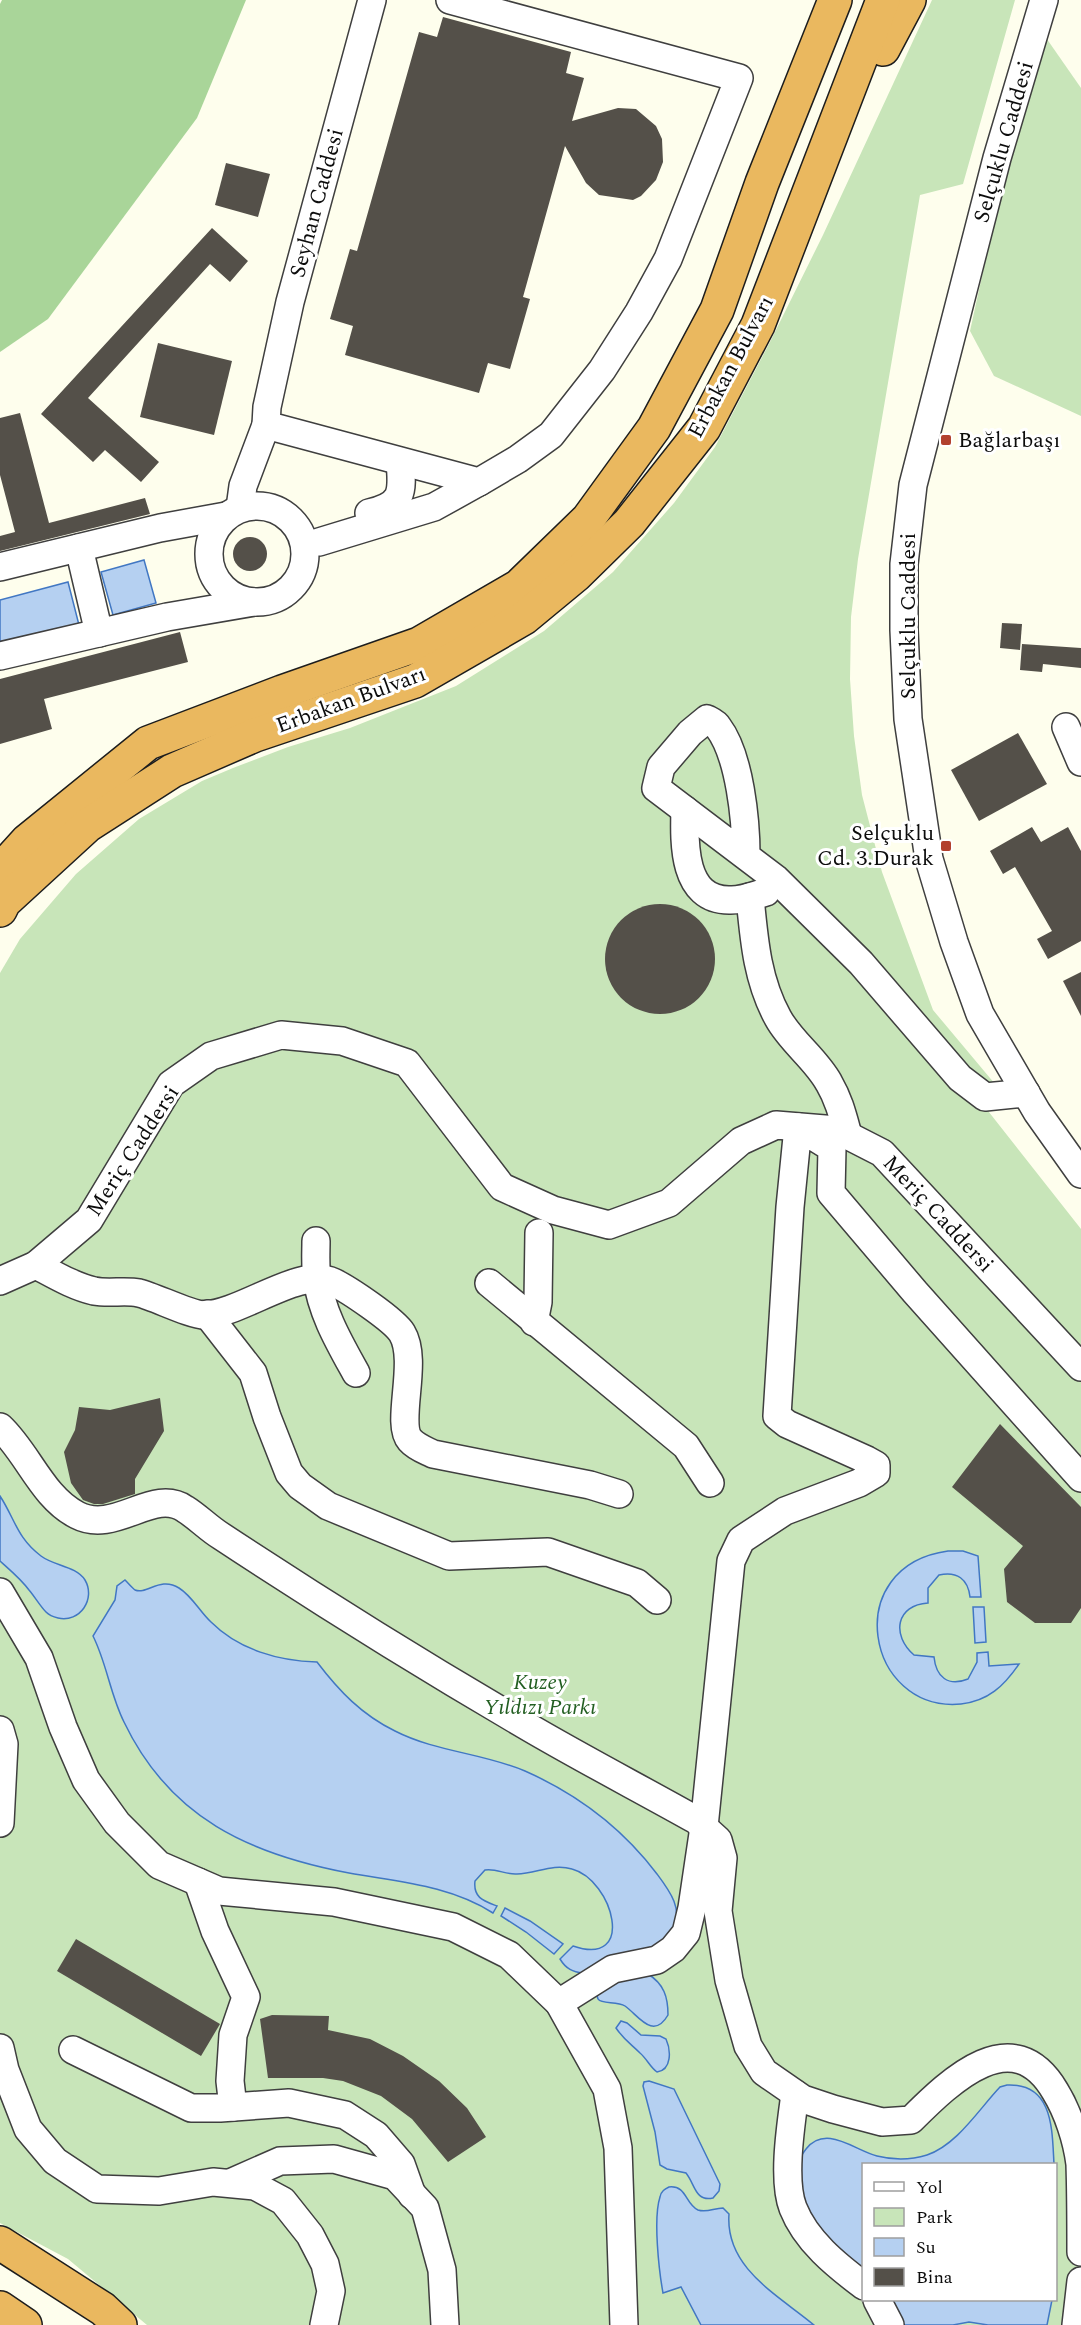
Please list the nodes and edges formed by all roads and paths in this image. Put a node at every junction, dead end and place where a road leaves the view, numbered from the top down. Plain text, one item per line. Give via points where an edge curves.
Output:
1 (372, 0) edge
2 (450, 0) edge
3 (818, 0) edge
4 (835, 0) edge
5 (883, 0) edge
6 (909, 0) edge
7 (1044, 0) edge
8 (762, 183) junction
9 (812, 186) junction
10 (266, 416) junction
11 (400, 462) junction
12 (479, 482) junction
13 (233, 512) junction
14 (79, 548) junction
15 (0, 567) edge
16 (259, 602) junction
17 (99, 633) junction
18 (0, 656) edge
19 (1066, 728) dead end
20 (1081, 762) edge
21 (686, 810) junction
22 (746, 856) junction
23 (0, 871) edge
24 (784, 886) junction
25 (750, 897) junction
26 (0, 910) edge
27 (1026, 1093) junction
28 (798, 1127) junction
29 (848, 1136) junction
30 (1081, 1174) edge
31 (539, 1233) dead end
32 (316, 1241) dead end
33 (36, 1265) junction
34 (316, 1277) junction
35 (0, 1281) edge
36 (489, 1283) dead end
37 (207, 1314) junction
38 (534, 1322) junction
39 (1081, 1367) edge
40 (356, 1373) dead end
41 (0, 1427) edge
42 (1081, 1478) edge
43 (710, 1484) dead end
44 (620, 1494) dead end
45 (0, 1592) edge
46 (657, 1600) dead end
47 (0, 1730) edge
48 (0, 1823) edge
49 (704, 1827) junction
50 (198, 1882) junction
51 (559, 2003) junction
52 (0, 2048) edge
53 (74, 2050) dead end
54 (795, 2094) junction
55 (233, 2108) junction
56 (229, 2183) junction
57 (412, 2195) junction
58 (0, 2242) edge
59 (1081, 2252) edge
60 (1081, 2281) edge
61 (862, 2285) edge
62 (877, 2301) edge
63 (0, 2308) edge
64 (25, 2325) edge
65 (120, 2325) edge
66 (324, 2325) edge
67 (445, 2325) edge
68 (624, 2325) edge
69 (890, 2325) edge
70 (1076, 2325) edge

1 - 10 street, Seyhan Caddesi via 290,302
2 - 12 street via 739,78 668,259 602,370 551,435
3 - 8 highway
4 - 8 highway, Erbakan Bulvarı
5 - 9 highway, Erbakan Bulvarı
6 - 9 highway
7 - 27 street, Selçuklu Caddesi via 997,158 921,447 904,564 908,719 929,859 980,1014
8 - 23 highway, Erbakan Bulvarı via 717,310 654,428 588,519 519,586 420,644 148,743 27,841
9 - 26 highway, Erbakan Bulvarı via 758,325 704,429 629,523 576,575 524,618 415,681 255,735 172,771 88,825
10 - 11 street
10 - 13 street, Seyhan Caddesi
11 - 12 street
11 - 12 street via 403,488 399,498 385,509 317,534 434,507
13 - 14 street
13 - 16 street via 215,528 208,561 224,590 238,598
13 - 16 street via 256,505 271,507 296,525 303,539 303,569 295,583 284,594
14 - 15 street
14 - 17 street
16 - 17 street
17 - 18 street
19 - 20 street
21 - 22 street
21 - 22 street via 656,788 661,767 707,719 718,725 735,763
21 - 25 street via 688,867 696,884 708,895 729,901
22 - 24 street
24 - 25 street
24 - 27 street via 861,963 960,1078 985,1097
25 - 29 street via 762,983 778,1020 829,1082 841,1106
27 - 30 street, Selçuklu Caddesi
28 - 29 street, Meriç Caddersi via 837,1130
28 - 33 street, Meriç Caddersi via 776,1125 741,1141 669,1203 609,1225 553,1210 502,1187 407,1063 342,1041 281,1035 212,1056 171,1084 88,1220
28 - 42 street via 832,1148 831,1193
28 - 49 street via 777,1416 876,1465 876,1473 859,1484 785,1511 741,1540 731,1561
29 - 39 street, Meriç Caddersi via 882,1153
31 - 38 street
32 - 34 street
33 - 35 street, Meriç Caddersi
33 - 37 street via 96,1291 137,1293
34 - 37 street
34 - 40 street via 337,1339
34 - 44 street via 337,1283 380,1312 402,1333 408,1352 409,1381 405,1430 417,1446 433,1454
36 - 38 street
37 - 46 street via 253,1373 289,1473 328,1506 449,1556 548,1552 637,1583
38 - 43 street via 686,1446
41 - 49 street via 57,1500 77,1515 94,1521 170,1502 185,1508 218,1535 339,1612 526,1726
45 - 50 street via 39,1658 86,1780 117,1822 159,1865
47 - 48 street via 4,1744
49 - 51 street via 686,1933 674,1949 657,1960 613,1969
49 - 54 street via 718,1840 723,1858 718,1911 729,1980 748,2046 764,2072
50 - 51 street via 219,1891 334,1902 453,1927 509,1955
50 - 55 street via 215,1931 246,1997 233,2036
51 - 68 street via 607,2089 618,2148
52 - 56 street via 28,2129 55,2161 98,2189 159,2191
53 - 55 street via 191,2108
54 - 59 street via 882,2122 911,2120 972,2068 1004,2056 1030,2061 1045,2074 1066,2108 1080,2163
54 - 61 street via 789,2140 792,2207 806,2232 838,2267
55 - 57 street via 289,2103 345,2115 376,2135 401,2164
56 - 57 street via 280,2161 334,2159 394,2176
56 - 66 street via 255,2186 283,2201 310,2235 325,2264 331,2291
57 - 67 street via 425,2208 442,2270
58 - 65 highway via 103,2309
60 - 70 street
62 - 69 street
63 - 64 highway

